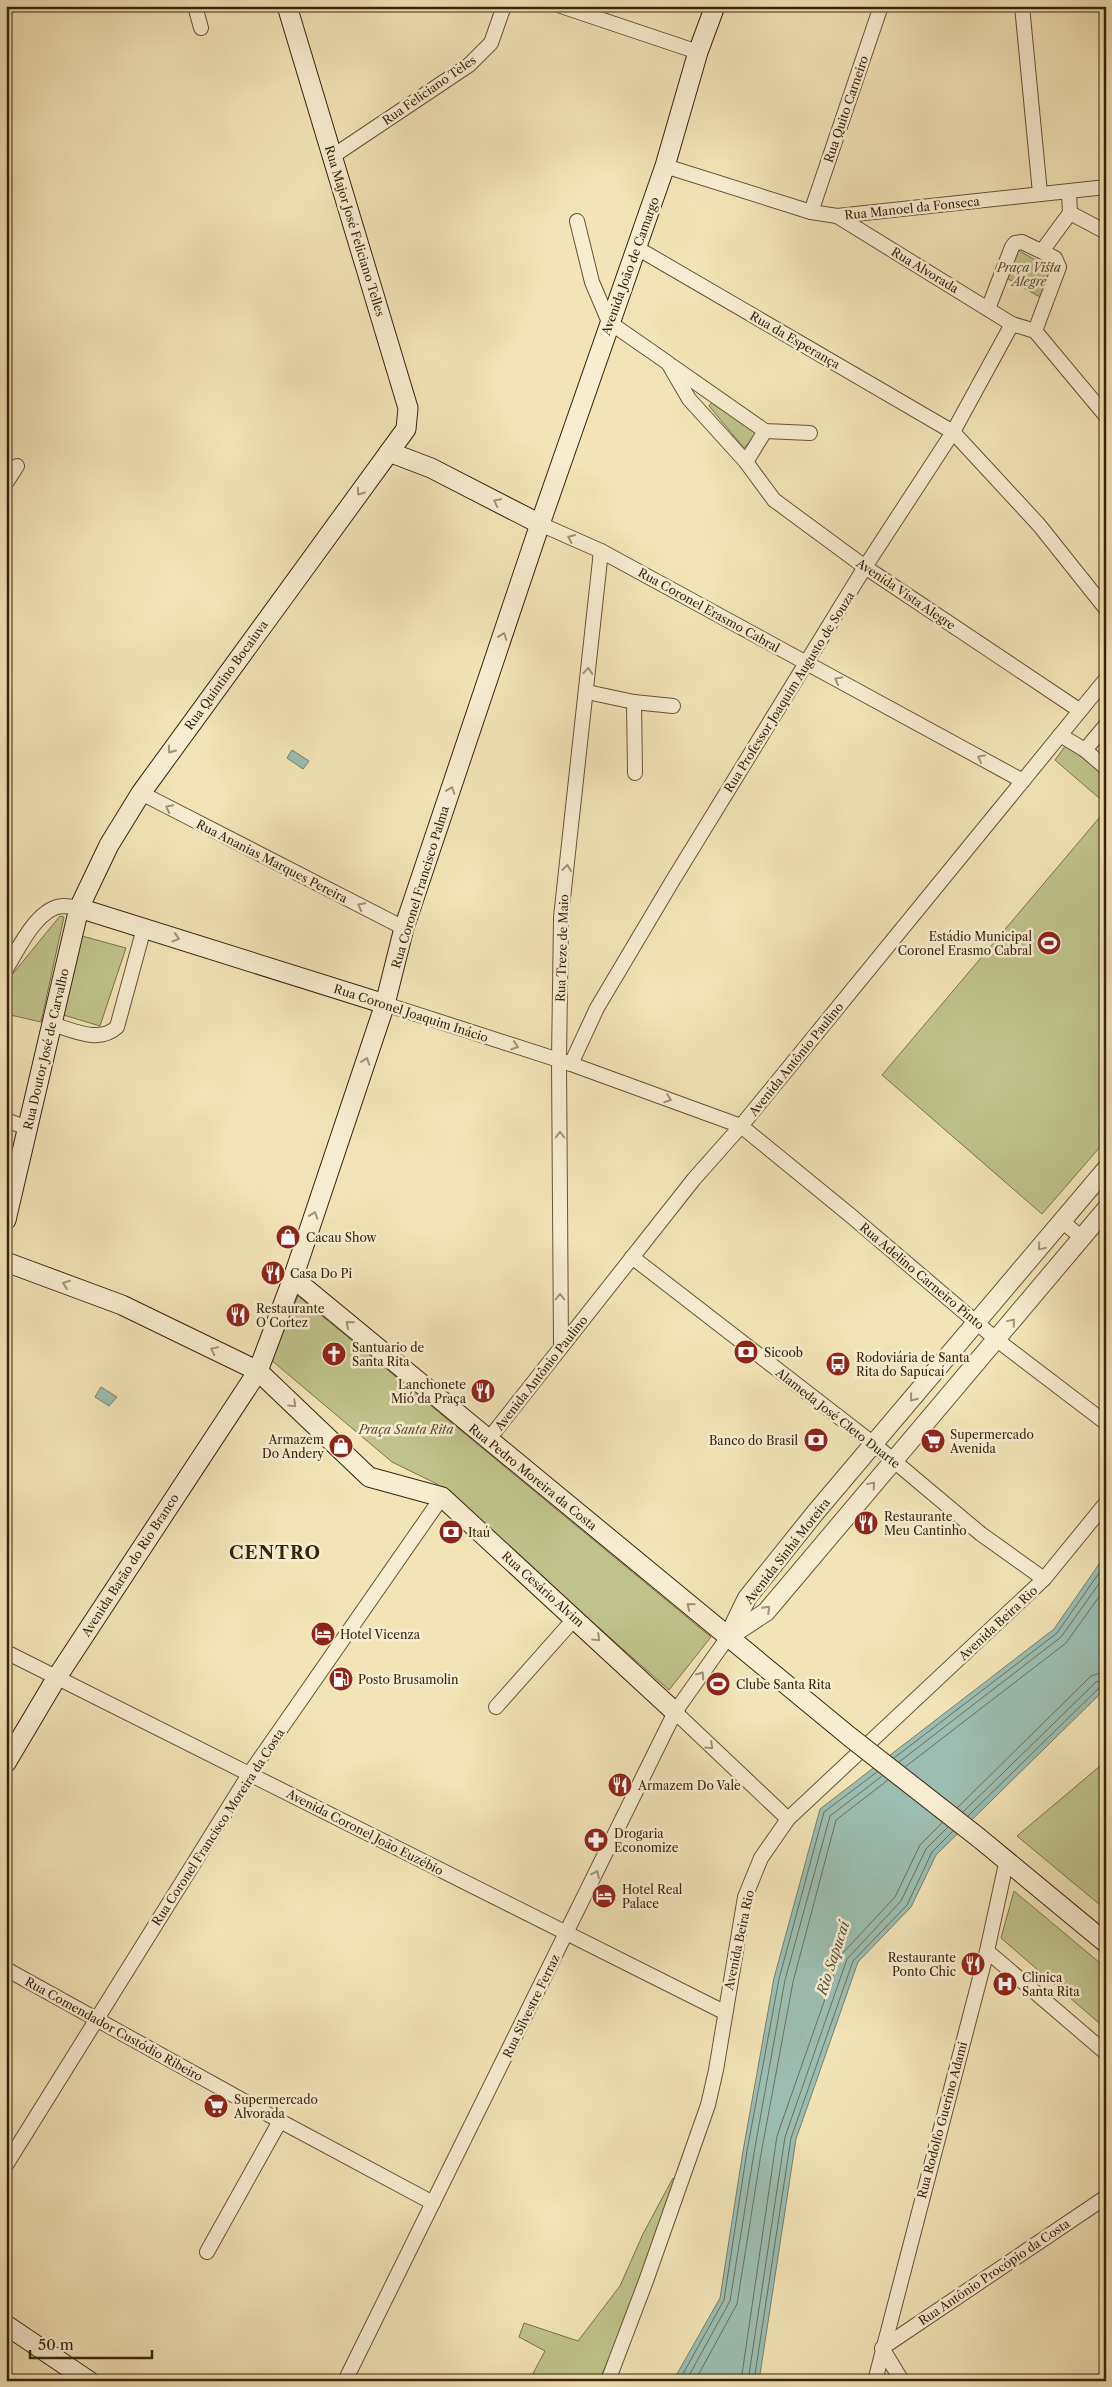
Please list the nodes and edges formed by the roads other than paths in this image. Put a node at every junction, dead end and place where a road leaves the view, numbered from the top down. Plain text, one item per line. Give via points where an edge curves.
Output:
1 (195, 6) edge
2 (287, 6) edge
3 (504, 6) edge
4 (561, 6) edge
5 (715, 6) edge
6 (881, 6) edge
7 (1022, 6) edge
8 (201, 28) dead end
9 (698, 52) junction
10 (333, 156) junction
11 (665, 166) junction
12 (1106, 187) edge
13 (1069, 192) junction
14 (1040, 193) junction
15 (811, 212) junction
16 (1070, 213) junction
17 (837, 216) junction
18 (576, 221) dead end
19 (1106, 232) edge
20 (637, 248) junction
21 (1042, 251) junction
22 (988, 309) junction
23 (609, 322) junction
24 (1012, 324) junction
25 (1035, 331) junction
26 (668, 363) junction
27 (1106, 416) edge
28 (765, 432) junction
29 (953, 432) junction
30 (810, 433) dead end
31 (389, 452) junction
32 (746, 462) junction
33 (17, 466) dead end
34 (6, 483) edge
35 (540, 524) junction
36 (601, 551) junction
37 (865, 567) junction
38 (1106, 610) edge
39 (807, 663) junction
40 (1106, 679) edge
41 (587, 692) junction
42 (634, 702) junction
43 (673, 706) dead end
44 (1079, 710) junction
45 (1106, 726) edge
46 (1060, 735) junction
47 (1085, 750) junction
48 (1106, 768) edge
49 (635, 773) dead end
50 (1023, 782) junction
51 (140, 793) junction
52 (79, 908) junction
53 (144, 928) junction
54 (404, 928) junction
55 (6, 970) edge
56 (385, 1004) junction
57 (52, 1024) junction
58 (565, 1062) junction
59 (6, 1120) edge
60 (741, 1126) junction
61 (27, 1128) junction
62 (1106, 1170) edge
63 (1106, 1209) edge
64 (6, 1220) edge
65 (1063, 1222) junction
66 (1082, 1238) junction
67 (632, 1257) junction
68 (6, 1262) edge
69 (293, 1278) junction
70 (978, 1323) junction
71 (997, 1340) junction
72 (561, 1346) junction
73 (258, 1371) junction
74 (1106, 1423) edge
75 (488, 1440) junction
76 (875, 1445) junction
77 (893, 1461) junction
78 (442, 1497) junction
79 (1106, 1503) edge
80 (1044, 1579) junction
81 (575, 1618) junction
82 (728, 1637) junction
83 (6, 1652) edge
84 (57, 1677) junction
85 (496, 1706) dead end
86 (675, 1712) junction
87 (6, 1763) edge
88 (250, 1773) junction
89 (788, 1819) junction
90 (1007, 1859) junction
91 (566, 1934) junction
92 (1106, 1943) edge
93 (987, 1951) junction
94 (6, 1969) edge
95 (724, 2012) junction
96 (96, 2019) junction
97 (1106, 2053) edge
98 (280, 2121) junction
99 (6, 2165) edge
100 (1106, 2197) edge
101 (433, 2203) junction
102 (207, 2252) dead end
103 (6, 2325) edge
104 (882, 2348) junction
105 (89, 2381) edge
106 (345, 2381) edge
107 (608, 2381) edge
108 (875, 2381) edge
109 (902, 2381) edge

1 - 8 street
2 - 10 main road, Rua Major José Feliciano Telles
3 - 10 street, Rua Feliciano Teles via 491,43 470,64
4 - 9 street
5 - 9 main road, Avenida João de Camargo
6 - 15 street, Rua Quito Carneiro
7 - 14 street
9 - 11 main road, Avenida João de Camargo
10 - 31 main road, Rua Major José Feliciano Telles via 408,408 406,429
11 - 15 street, Rua Manoel da Fonseca
11 - 20 main road, Avenida João de Camargo
12 - 13 street, Rua Manoel da Fonseca
13 - 14 street, Rua Manoel da Fonseca
13 - 16 street
14 - 17 street, Rua Manoel da Fonseca
15 - 17 street, Rua Manoel da Fonseca
16 - 19 street
16 - 21 street
17 - 22 street, Rua Alvorada
18 - 23 street via 592,282
20 - 23 main road, Avenida João de Camargo
20 - 29 street, Rua da Esperança
21 - 22 street via 1022,242 1012,247
21 - 25 street via 1055,258 1058,267
22 - 24 street, Rua Alvorada
23 - 26 street, Avenida Vista Alegre
23 - 35 main road, Avenida João de Camargo
24 - 25 street, Rua Alvorada
24 - 29 street, Rua Professor Joaquim Augusto de Souza
25 - 27 street
26 - 28 street, Avenida Vista Alegre
26 - 32 street, Avenida Vista Alegre via 689,398
28 - 30 street
28 - 32 street
29 - 37 street, Rua Professor Joaquim Augusto de Souza
29 - 38 street, Rua da Esperança via 1039,525
35 -> 31 main road, Rua Coronel Erasmo Cabral via 431,468
31 -> 51 main road, Rua Quintino Bocaiuva
32 - 37 street, Avenida Vista Alegre via 774,500
33 - 34 street
36 -> 35 street, Rua Coronel Erasmo Cabral
54 -> 35 main road, Rua Coronel Francisco Palma
36 - 39 street, Rua Coronel Erasmo Cabral
41 -> 36 street, Rua Treze de Maio
37 - 39 street, Rua Professor Joaquim Augusto de Souza
37 - 44 street, Avenida Vista Alegre
50 -> 39 street, Rua Coronel Erasmo Cabral
39 - 58 street, Rua Professor Joaquim Augusto de Souza
40 - 44 street, Avenida Antônio Paulino
41 - 42 street
58 -> 41 street, Rua Treze de Maio via 562,917
42 - 43 street
42 - 49 street
44 - 46 street, Avenida Antônio Paulino
45 - 47 street
46 - 47 street
46 - 50 street, Avenida Antônio Paulino
47 - 48 street
50 - 60 street, Avenida Antônio Paulino
51 - 52 main road, Rua Quintino Bocaiuva via 109,845
54 -> 51 street, Rua Ananias Marques Pereira
52 - 53 main road, Rua Coronel Joaquim Inácio
52 - 55 street via 62,906 45,913
52 - 57 main road, Rua Doutor José de Carvalho
53 -> 56 main road, Rua Coronel Joaquim Inácio
53 - 57 street via 117,1027 111,1033 96,1036
54 - 56 main road, Rua Coronel Francisco Palma
56 -> 58 street, Rua Coronel Joaquim Inácio
69 -> 56 main road, Rua Coronel Francisco Palma
57 - 61 main road, Rua Doutor José de Carvalho
58 -> 60 street, Rua Coronel Joaquim Inácio
72 -> 58 street, Rua Treze de Maio
59 - 61 street
60 - 67 street, Avenida Antônio Paulino
60 - 70 street, Rua Adelino Carneiro Pinto
61 - 64 main road, Rua Doutor José de Carvalho
62 - 65 street, Avenida Sinhá Moreira
63 - 66 street, Avenida Sinhá Moreira
65 - 66 street
65 -> 70 street, Avenida Sinhá Moreira
71 -> 66 street, Avenida Sinhá Moreira
67 - 72 street, Avenida Antônio Paulino
67 - 76 street, Alameda José Cleto Duarte
73 -> 68 main road, Rua Cesário Alvim via 122,1305
69 - 73 main road
75 -> 69 main road, Rua Pedro Moreira da Costa
70 - 71 street, Rua Adelino Carneiro Pinto
70 -> 76 street, Avenida Sinhá Moreira
71 - 74 street, Rua Adelino Carneiro Pinto
71 - 77 street, Avenida Sinhá Moreira
72 - 75 street, Avenida Antônio Paulino
73 -> 78 main road, Rua Cesário Alvim via 369,1477
73 - 84 main road, Avenida Barão do Rio Branco
82 -> 75 main road, Rua Pedro Moreira da Costa
76 - 77 street, Alameda José Cleto Duarte
76 - 82 street, Avenida Sinhá Moreira via 747,1598
77 - 80 street, Alameda José Cleto Duarte via 981,1534
82 -> 77 street, Avenida Sinhá Moreira via 766,1612
78 - 81 main road, Rua Cesário Alvim
78 - 88 street, Rua Coronel Francisco Moreira da Costa
79 - 80 street, Avenida Beira Rio
80 - 89 street, Avenida Beira Rio
81 - 85 street
81 -> 86 main road, Rua Cesário Alvim
86 -> 82 street, Rua Silvestre Ferraz
82 - 90 main road, Rua Pedro Moreira da Costa, bridge
83 - 84 street, Avenida Coronel João Euzébio
84 - 87 main road, Avenida Barão do Rio Branco
84 - 88 street, Avenida Coronel João Euzébio
86 -> 89 street, Rua Cesário Alvim
91 -> 86 street, Rua Silvestre Ferraz
88 - 91 street, Avenida Coronel João Euzébio
88 - 96 street, Rua Coronel Francisco Moreira da Costa
89 - 95 street, Avenida Beira Rio via 761,1858 745,1897
90 - 92 main road, Rua Pedro Moreira da Costa
90 - 93 street, Rua Rodolfo Guerino Adami
91 - 95 street, Avenida Coronel João Euzébio
91 - 101 street, Rua Silvestre Ferraz
93 - 97 street
93 - 104 street, Rua Rodolfo Guerino Adami
94 - 96 street, Rua Comendador Custódio Ribeiro
95 - 107 street, Avenida Beira Rio via 708,2105
96 - 98 street, Rua Comendador Custódio Ribeiro
96 - 99 street, Rua Coronel Francisco Moreira da Costa
98 - 101 street, Rua Comendador Custódio Ribeiro
98 - 102 street
100 - 104 street, Rua Antônio Procópio da Costa
101 - 106 street, Rua Silvestre Ferraz
103 - 105 main road
104 - 108 street, Rua Rodolfo Guerino Adami
104 - 109 street

